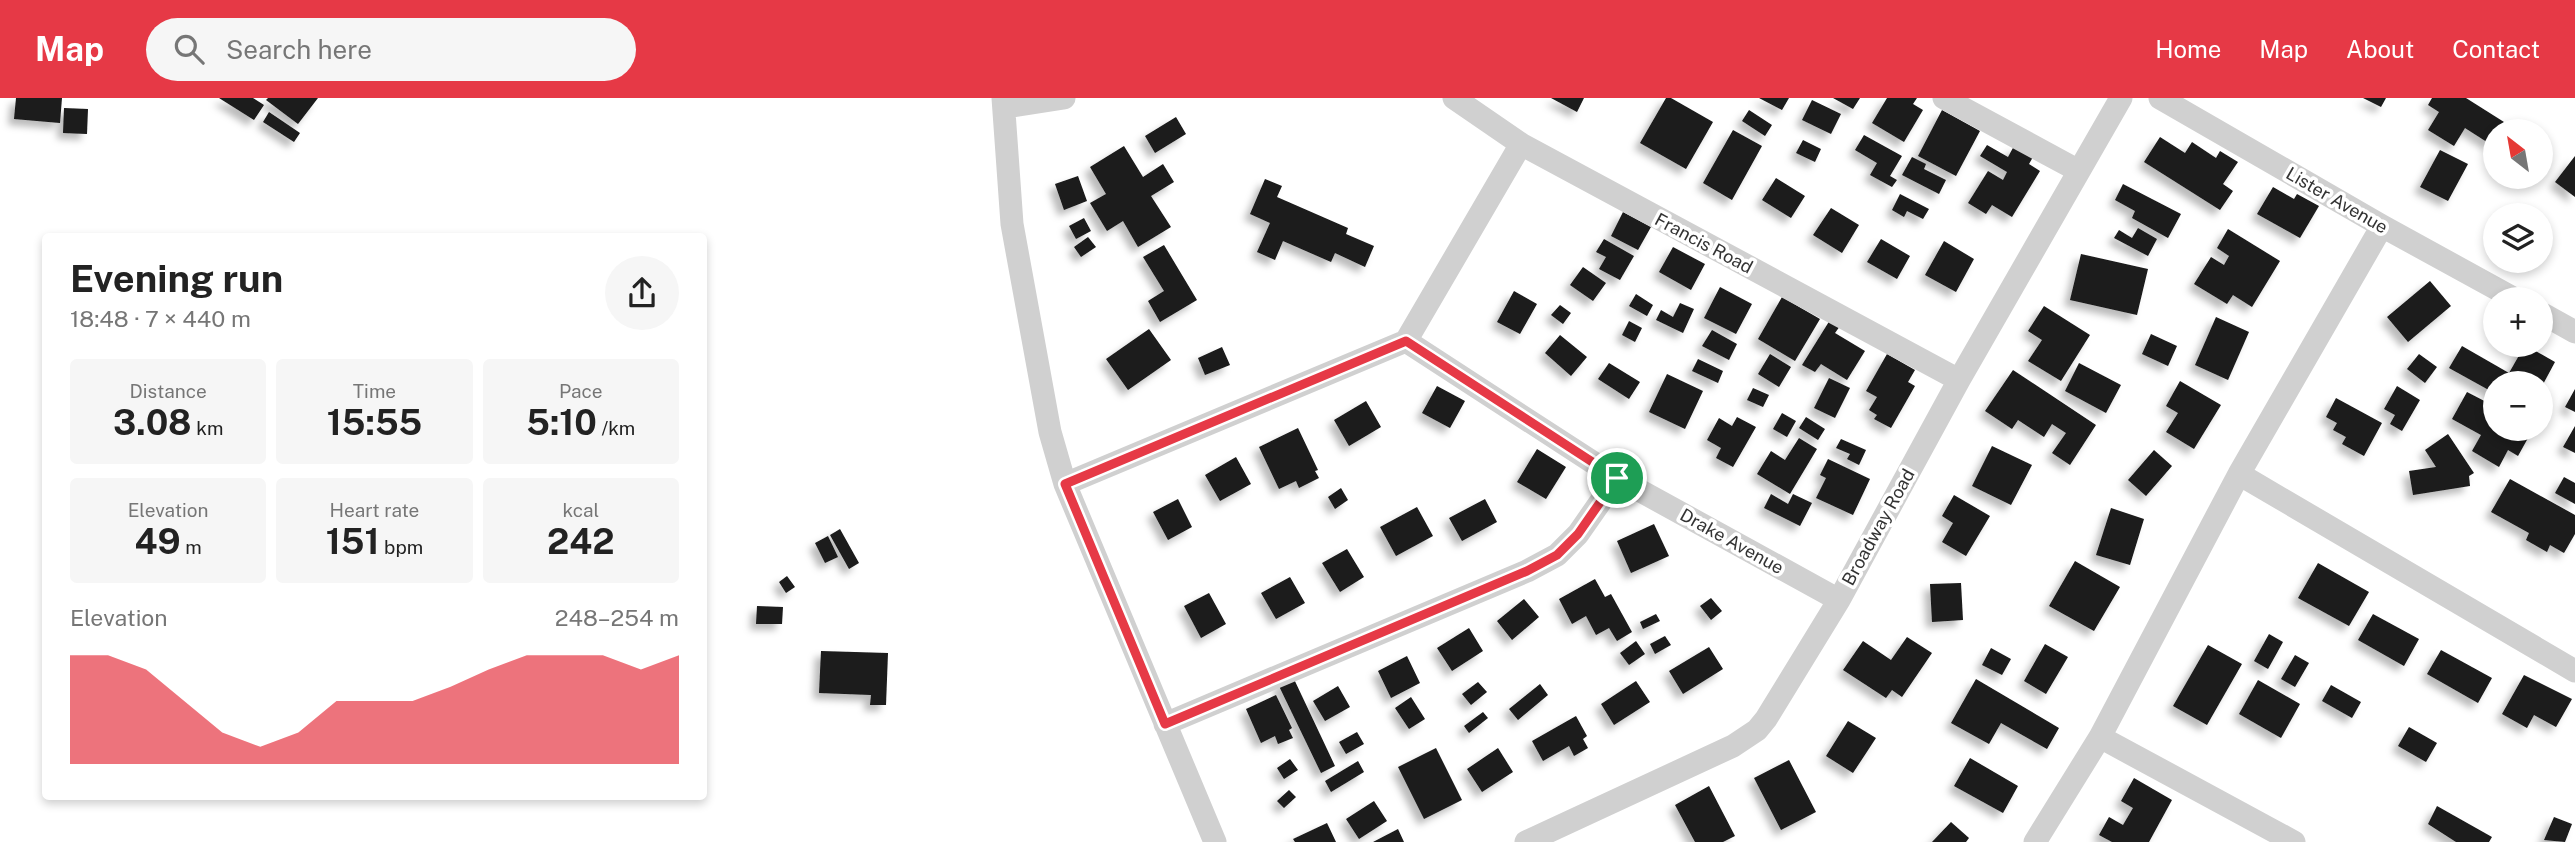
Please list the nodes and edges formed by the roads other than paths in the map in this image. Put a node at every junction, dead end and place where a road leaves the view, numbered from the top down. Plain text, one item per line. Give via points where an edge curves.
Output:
1 (1064, 98) edge
2 (1454, 98) edge
3 (1944, 98) edge
4 (2121, 98) edge
5 (2160, 98) edge
6 (1004, 103) edge
7 (1521, 144) junction
8 (2079, 171) junction
9 (2382, 226) junction
10 (2493, 287) edge
11 (2553, 320) edge
12 (2575, 332) edge
13 (1406, 341) junction
14 (1959, 380) junction
15 (2239, 474) junction
16 (1617, 478) junction
17 (1065, 484) junction
18 (1839, 600) junction
19 (2575, 671) edge
20 (1165, 724) junction
21 (2100, 737) junction
22 (1531, 841) edge
23 (1215, 842) edge
24 (2035, 842) edge
25 (2294, 842) edge

1 - 6 street
2 - 7 street, Francis Road
3 - 8 street
4 - 8 street, Broadway Road
5 - 9 street, Lister Avenue
6 - 17 street via 1012,224 1050,432
7 - 13 street
7 - 14 street, Francis Road
8 - 14 street, Broadway Road
9 - 10 street, Lister Avenue
9 - 15 street
11 - 12 street
13 - 16 street, Drake Avenue
13 - 17 street
14 - 18 street, Broadway Road
15 - 19 street
15 - 21 street
16 - 18 street, Drake Avenue
16 - 20 street via 1578,534 1547,561
17 - 20 street
18 - 22 street, Broadway Road via 1757,730 1733,746
20 - 23 street
21 - 24 street
21 - 25 street

